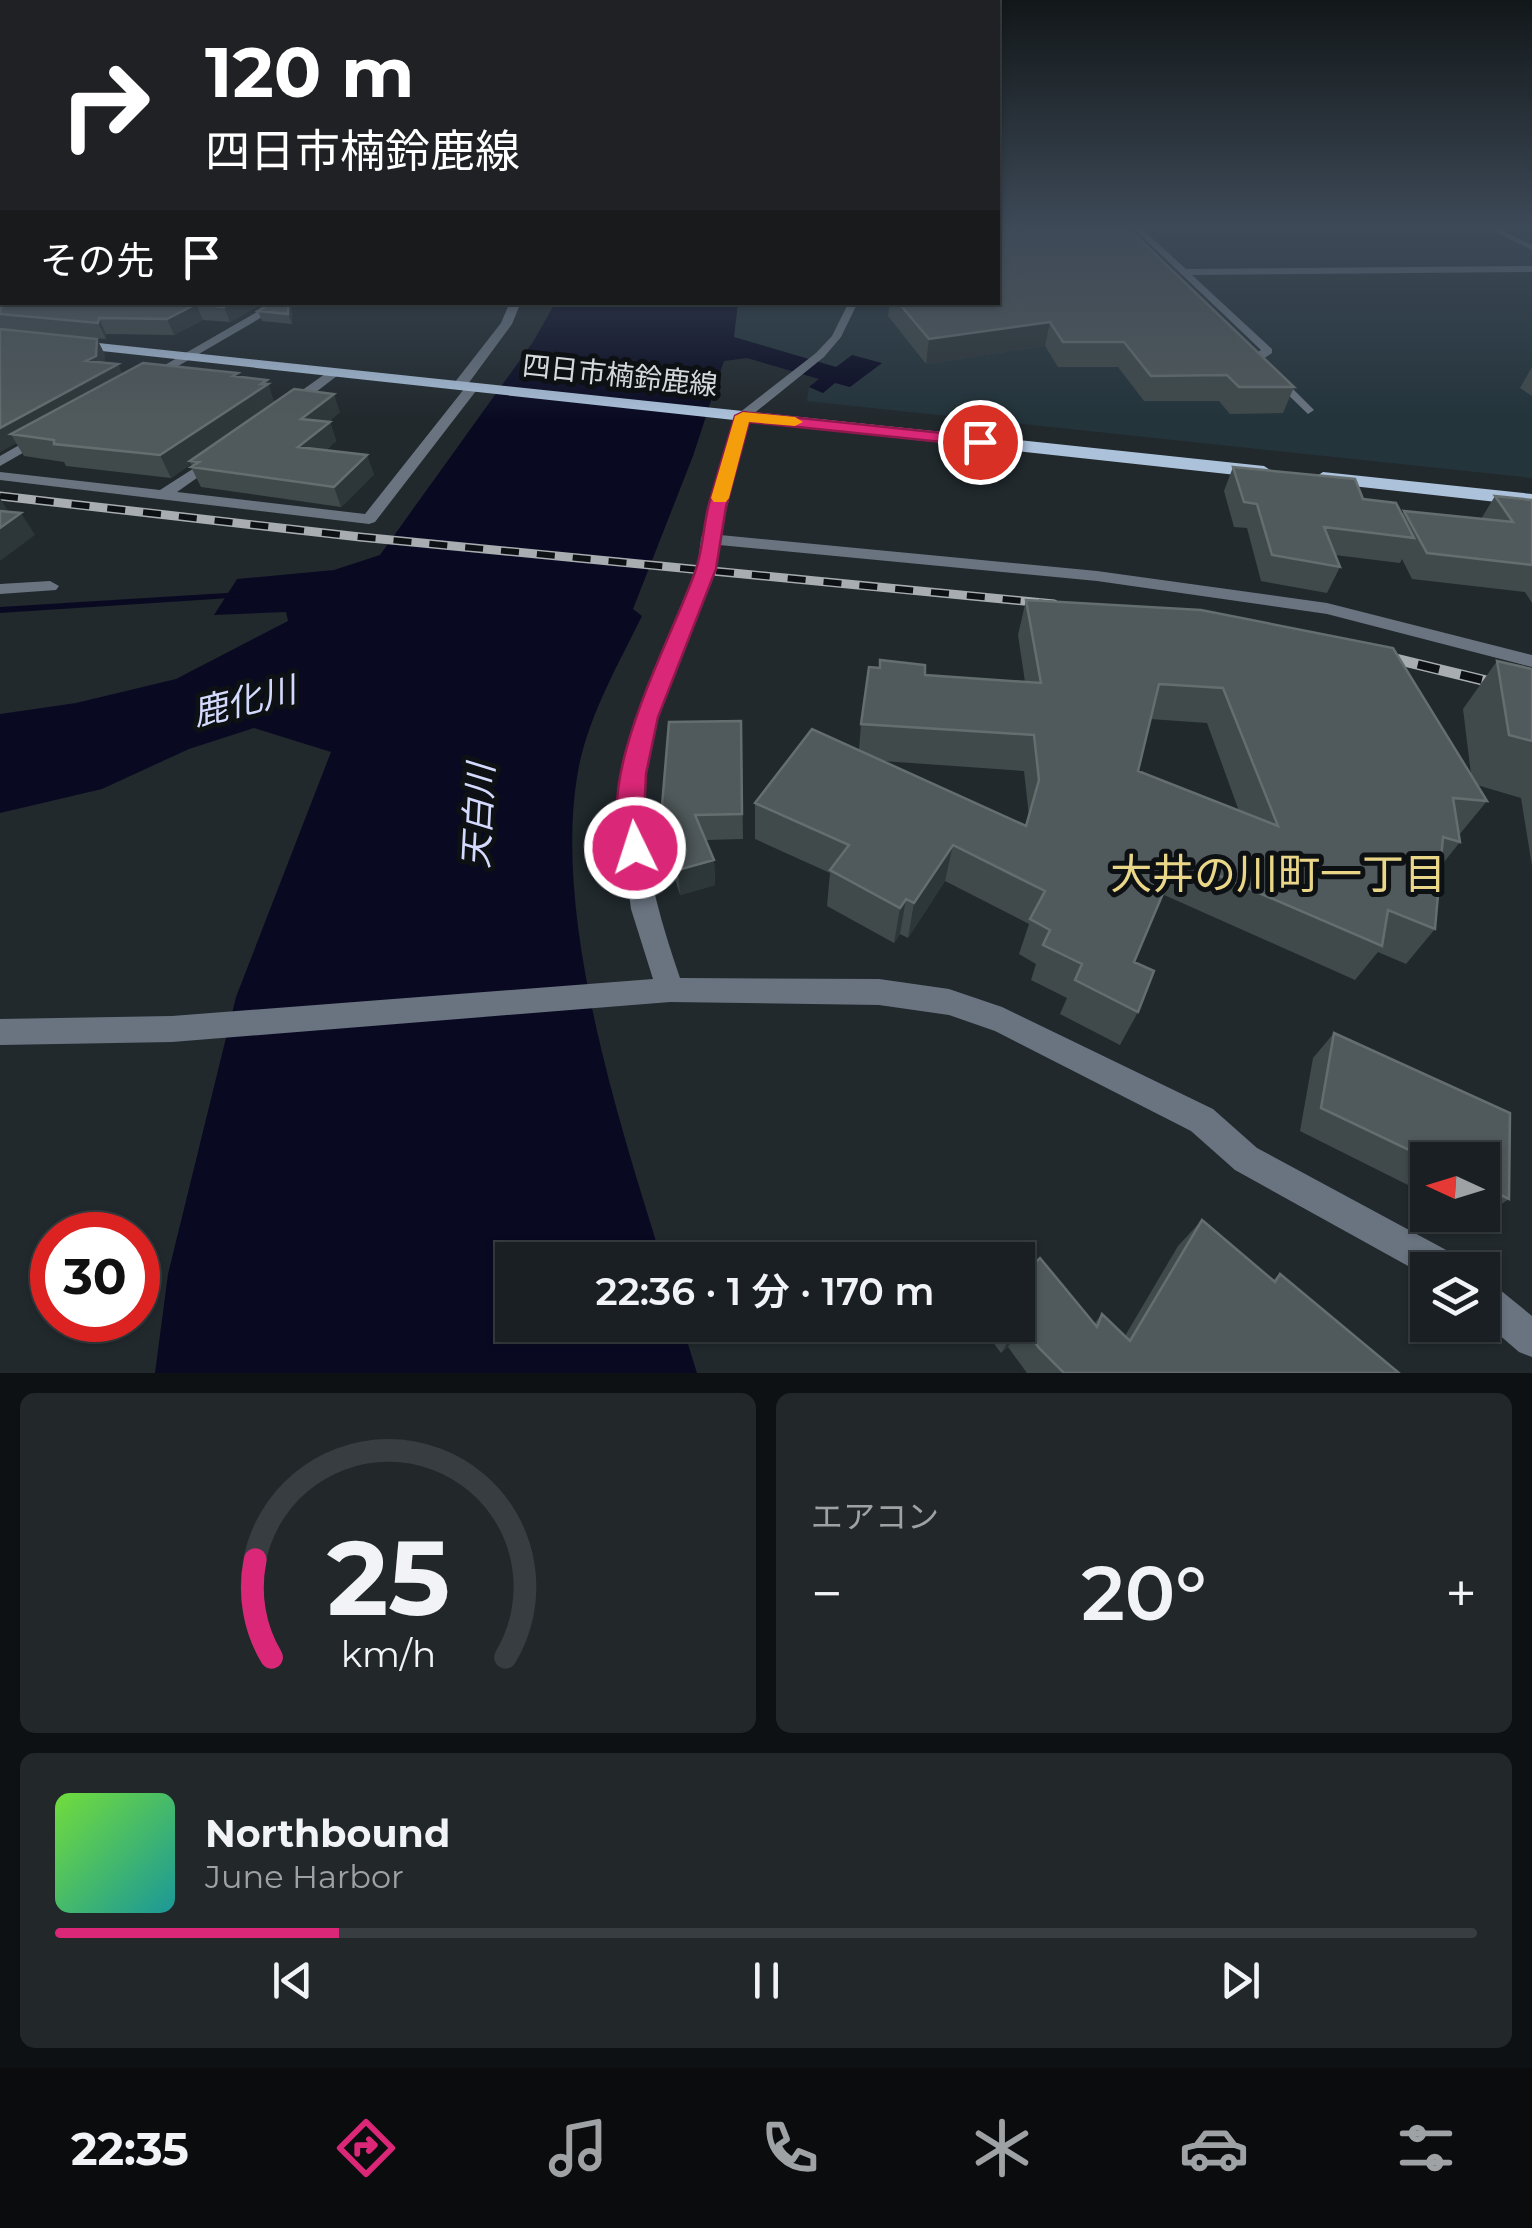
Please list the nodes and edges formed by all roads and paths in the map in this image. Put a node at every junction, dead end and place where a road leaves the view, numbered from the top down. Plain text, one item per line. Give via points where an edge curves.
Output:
1 (1205, 292) edge
2 (278, 305) edge
3 (514, 305) edge
4 (852, 305) edge
5 (56, 342) edge
6 (187, 356) junction
7 (336, 372) junction
8 (136, 385) edge
9 (472, 387) junction
10 (1308, 410) dead end
11 (743, 416) junction
12 (273, 417) edge
13 (51, 433) edge
14 (226, 450) edge
15 (0, 462) edge
16 (0, 476) edge
17 (163, 495) junction
18 (1532, 500) edge
19 (710, 539) junction
20 (50, 586) dead end
21 (0, 588) edge
22 (1532, 661) edge
23 (670, 990) junction
24 (0, 1032) edge
25 (1416, 1252) edge
26 (1500, 1312) edge
27 (1532, 1339) edge

1 - 10 lane via 1268,351 1256,358
2 - 6 street
3 - 9 street
4 - 11 lane via 820,355
5 - 6 main road, 四日市楠鈴鹿線
6 - 7 main road, 四日市楠鈴鹿線
6 - 8 street
7 - 9 main road, 四日市楠鈴鹿線
7 - 12 street
9 - 11 main road, 四日市楠鈴鹿線
9 - 17 street via 369,519
11 - 18 main road, 四日市楠鈴鹿線
11 - 19 street
13 - 15 street
14 - 17 street
16 - 17 street
19 - 22 street via 1097,576 1327,609
19 - 23 street via 706,569 646,717 634,774 631,818 644,909
20 - 21 street
23 - 24 street via 172,1029
23 - 25 street via 879,992 949,1002 1002,1020 1202,1120 1246,1159
26 - 27 street

